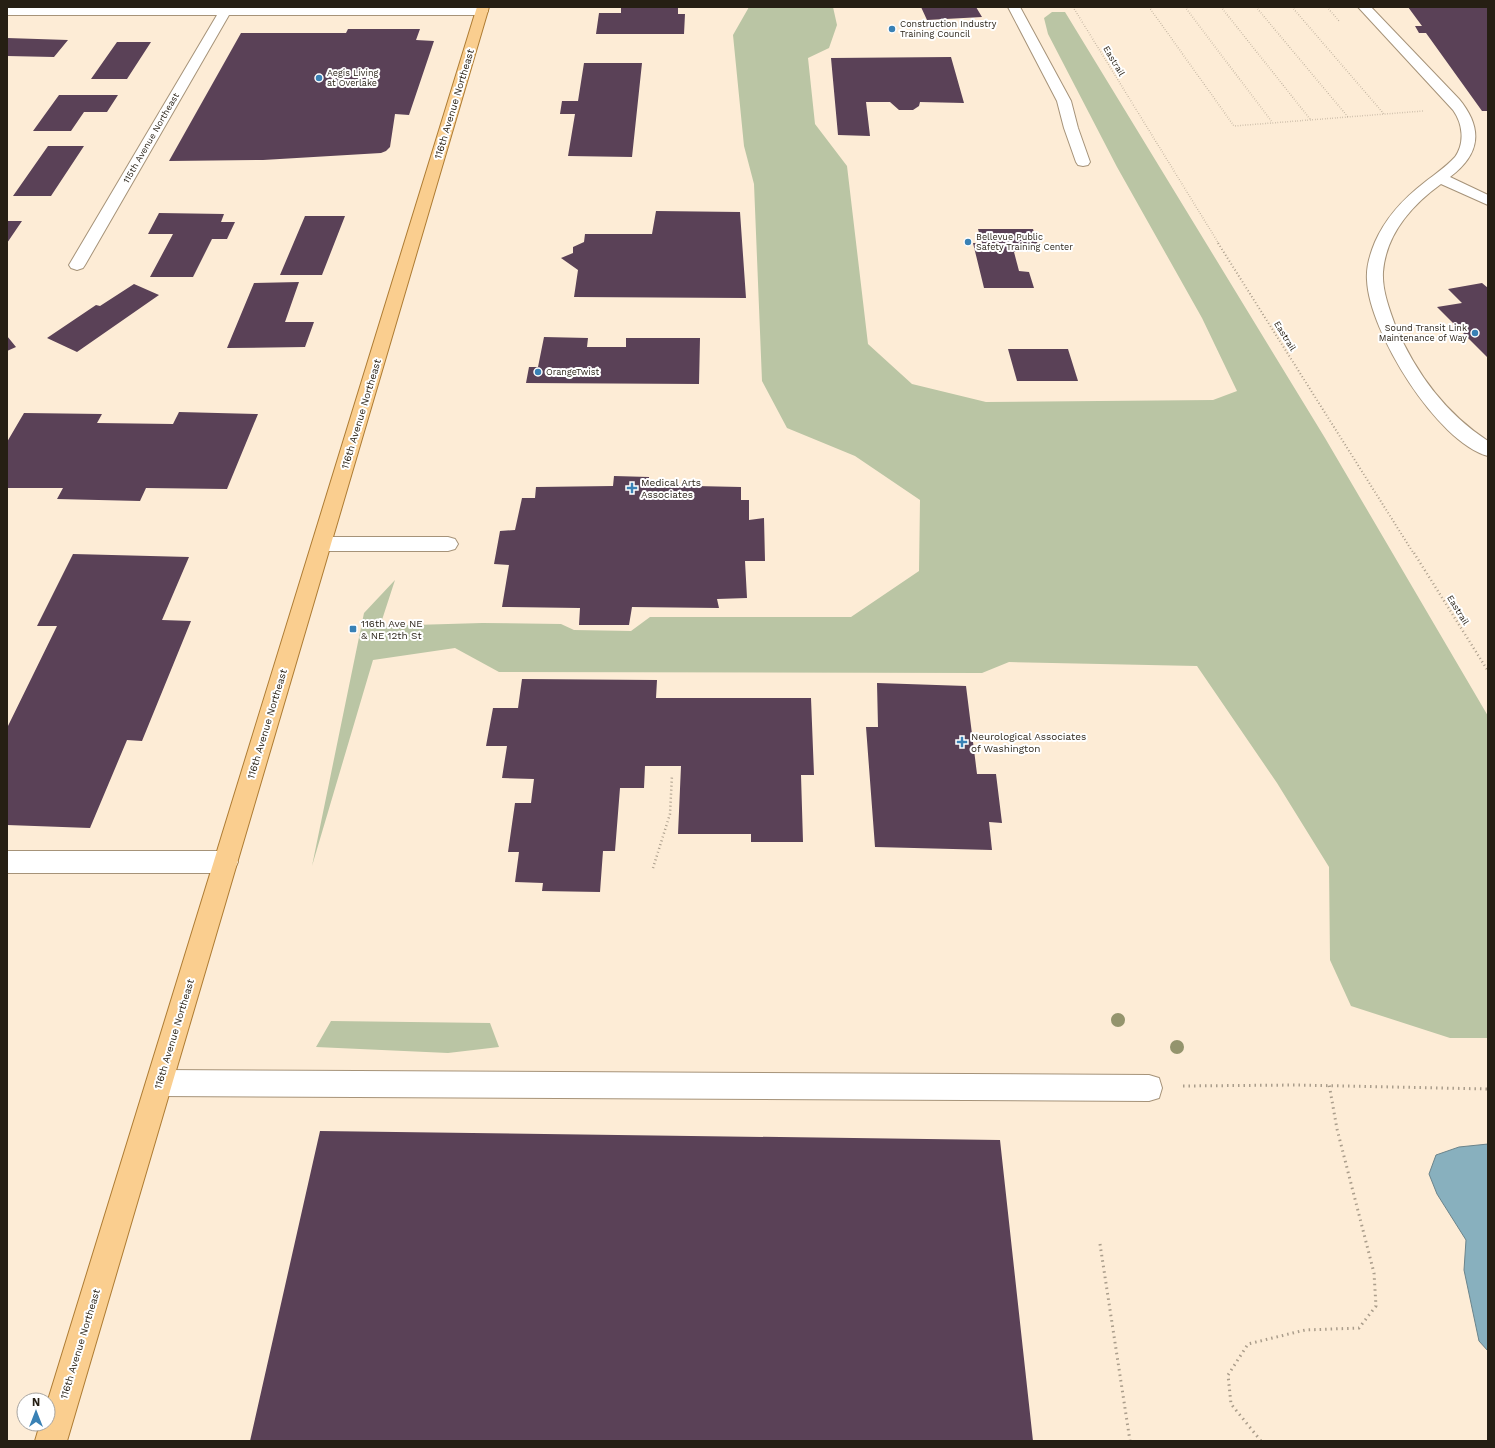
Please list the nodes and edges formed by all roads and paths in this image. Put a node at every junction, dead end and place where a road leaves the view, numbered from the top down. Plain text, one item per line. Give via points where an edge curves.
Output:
1 (1014, 7) edge
2 (1073, 7) edge
3 (1150, 7) edge
4 (1185, 7) edge
5 (1221, 7) edge
6 (1256, 7) edge
7 (1292, 7) edge
8 (1364, 7) edge
9 (482, 9) edge
10 (7, 11) edge
11 (225, 11) junction
12 (1458, 109) junction
13 (1385, 114) junction
14 (1348, 117) junction
15 (1310, 120) junction
16 (1272, 123) junction
17 (1083, 162) dead end
18 (1441, 178) junction
19 (1488, 201) edge
20 (76, 265) dead end
21 (1488, 450) edge
22 (322, 544) junction
23 (448, 544) dead end
24 (1488, 671) edge
25 (672, 775) dead end
26 (7, 862) edge
27 (226, 862) junction
28 (653, 868) dead end
29 (159, 1083) junction
30 (1329, 1084) junction
31 (1149, 1088) joint
32 (1488, 1089) edge
33 (1100, 1244) dead end
34 (51, 1441) edge
35 (1130, 1441) edge
36 (1261, 1441) edge

1 - 17 street via 1064,101
2 - 24 path, Eastrail via 1185,191
3 - 16 path via 1234,126
4 - 16 path
5 - 15 path
6 - 14 path
7 - 13 path
8 - 12 street
9 - 11 street
9 - 22 main road, 116th Avenue Northeast
10 - 11 street
11 - 20 street, 115th Avenue Northeast
12 - 13 path
12 - 18 street via 1464,115 1469,140 1460,162
13 - 14 path
14 - 15 path
15 - 16 path
18 - 19 street
18 - 21 street via 1398,215 1383,241 1375,273 1378,298 1402,358 1427,397 1446,419
22 - 23 street
22 - 27 main road, 116th Avenue Northeast
25 - 28 path via 670,814
26 - 27 street
27 - 29 main road, 116th Avenue Northeast
29 - 31 street
29 - 34 main road, 116th Avenue Northeast
30 - 31 path via 1233,1084
30 - 32 path
30 - 36 path via 1337,1129 1374,1273 1376,1306 1359,1328 1305,1330 1248,1344 1228,1375 1231,1404
33 - 35 path

